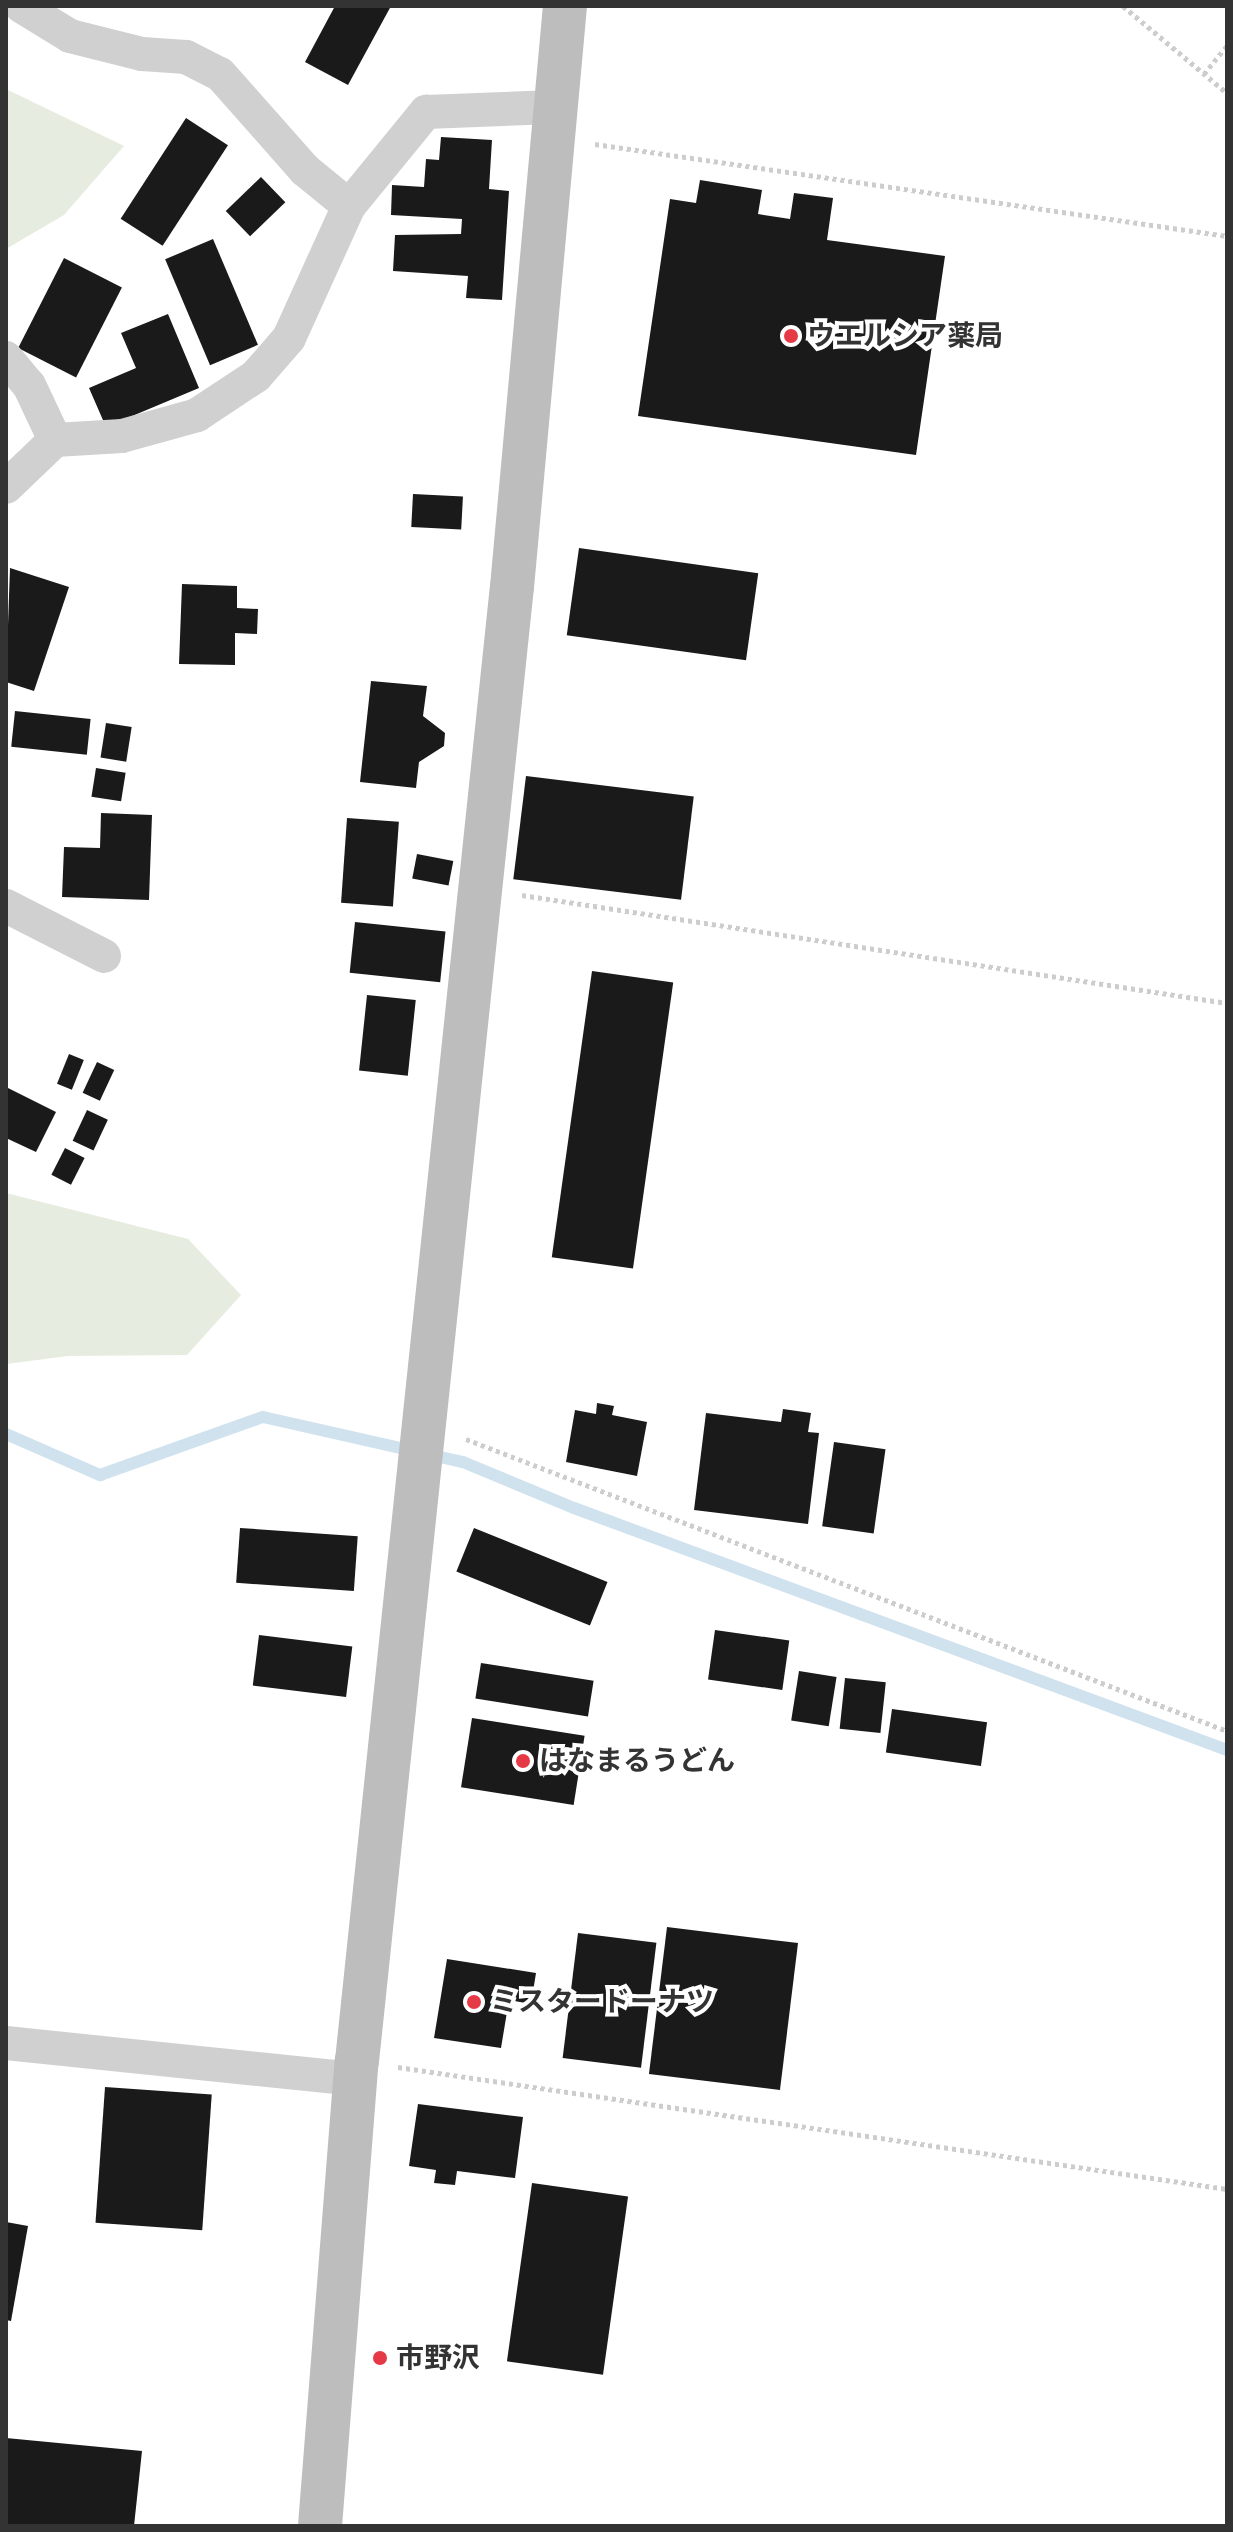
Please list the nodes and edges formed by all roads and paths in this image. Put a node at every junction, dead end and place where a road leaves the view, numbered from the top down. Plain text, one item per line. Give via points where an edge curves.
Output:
1 (21, 6) edge
2 (565, 6) edge
3 (1123, 6) edge
4 (1227, 46) edge
5 (1204, 74) junction
6 (1227, 93) edge
7 (554, 123) junction
8 (349, 206) junction
9 (1227, 236) edge
10 (6, 358) edge
11 (55, 440) junction
12 (6, 487) edge
13 (477, 888) junction
14 (6, 906) edge
15 (104, 956) dead end
16 (1227, 1003) edge
17 (422, 1422) junction
18 (1227, 1731) edge
19 (6, 2043) edge
20 (357, 2070) junction
21 (1227, 2189) edge
22 (320, 2526) edge

1 - 8 street via 70,36 142,54 186,57 220,74 305,170
2 - 7 street
3 - 5 path
4 - 5 path
5 - 6 path
7 - 8 street via 426,112
7 - 9 path
7 - 13 street via 512,587
8 - 11 street via 289,338 256,376 197,415 122,436
10 - 11 street via 29,385
11 - 12 street
13 - 16 path
13 - 17 street
14 - 15 street
17 - 18 path
17 - 20 street
19 - 20 street
20 - 21 path
20 - 22 street

